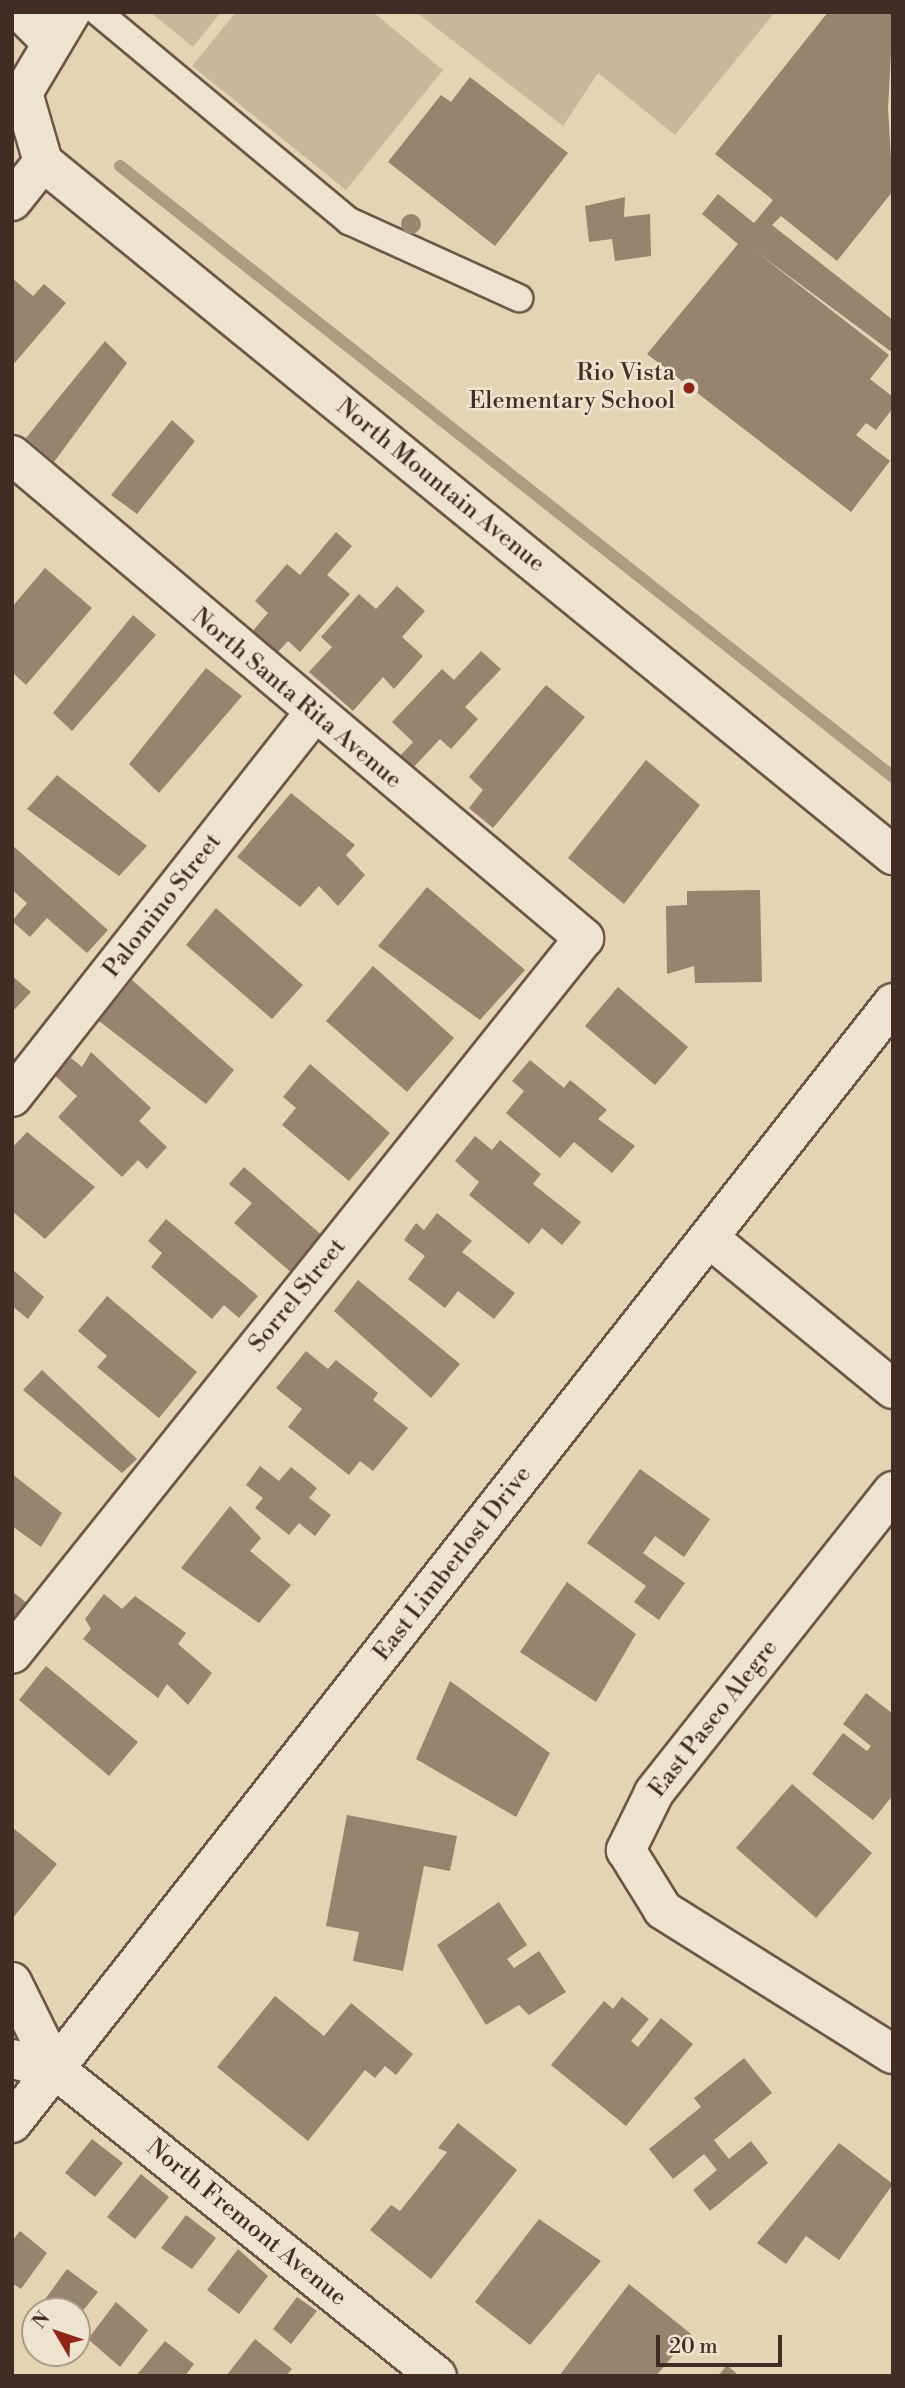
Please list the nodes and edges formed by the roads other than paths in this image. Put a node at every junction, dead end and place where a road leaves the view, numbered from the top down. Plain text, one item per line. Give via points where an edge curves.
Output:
1 (21, 12) edge
2 (98, 12) edge
3 (61, 28) edge
4 (43, 162) junction
5 (12, 201) edge
6 (519, 298) dead end
7 (12, 455) edge
8 (313, 715) junction
9 (893, 855) edge
10 (584, 938) joint
11 (893, 1003) edge
12 (12, 1097) edge
13 (709, 1238) junction
14 (893, 1389) edge
15 (893, 1491) edge
16 (12, 1654) edge
17 (12, 1982) edge
18 (893, 2054) edge
19 (12, 2059) edge
20 (55, 2070) junction
21 (12, 2123) edge
22 (437, 2376) edge

1 - 3 street
2 - 6 lane via 349,221
3 - 4 street via 23,93
4 - 5 street
4 - 9 street, North Mountain Avenue
7 - 8 street, North Santa Rita Avenue
8 - 10 street, North Santa Rita Avenue
8 - 12 street, Palomino Street
10 - 16 street, Sorrel Street
11 - 13 street, East Limberlost Drive
13 - 14 street
13 - 20 street, East Limberlost Drive
15 - 18 street, East Paseo Alegre via 654,1793 626,1850 663,1910
17 - 20 street, North Fremont Avenue
19 - 20 street, North Fremont Avenue
20 - 21 street, East Limberlost Drive
20 - 22 street, North Fremont Avenue

